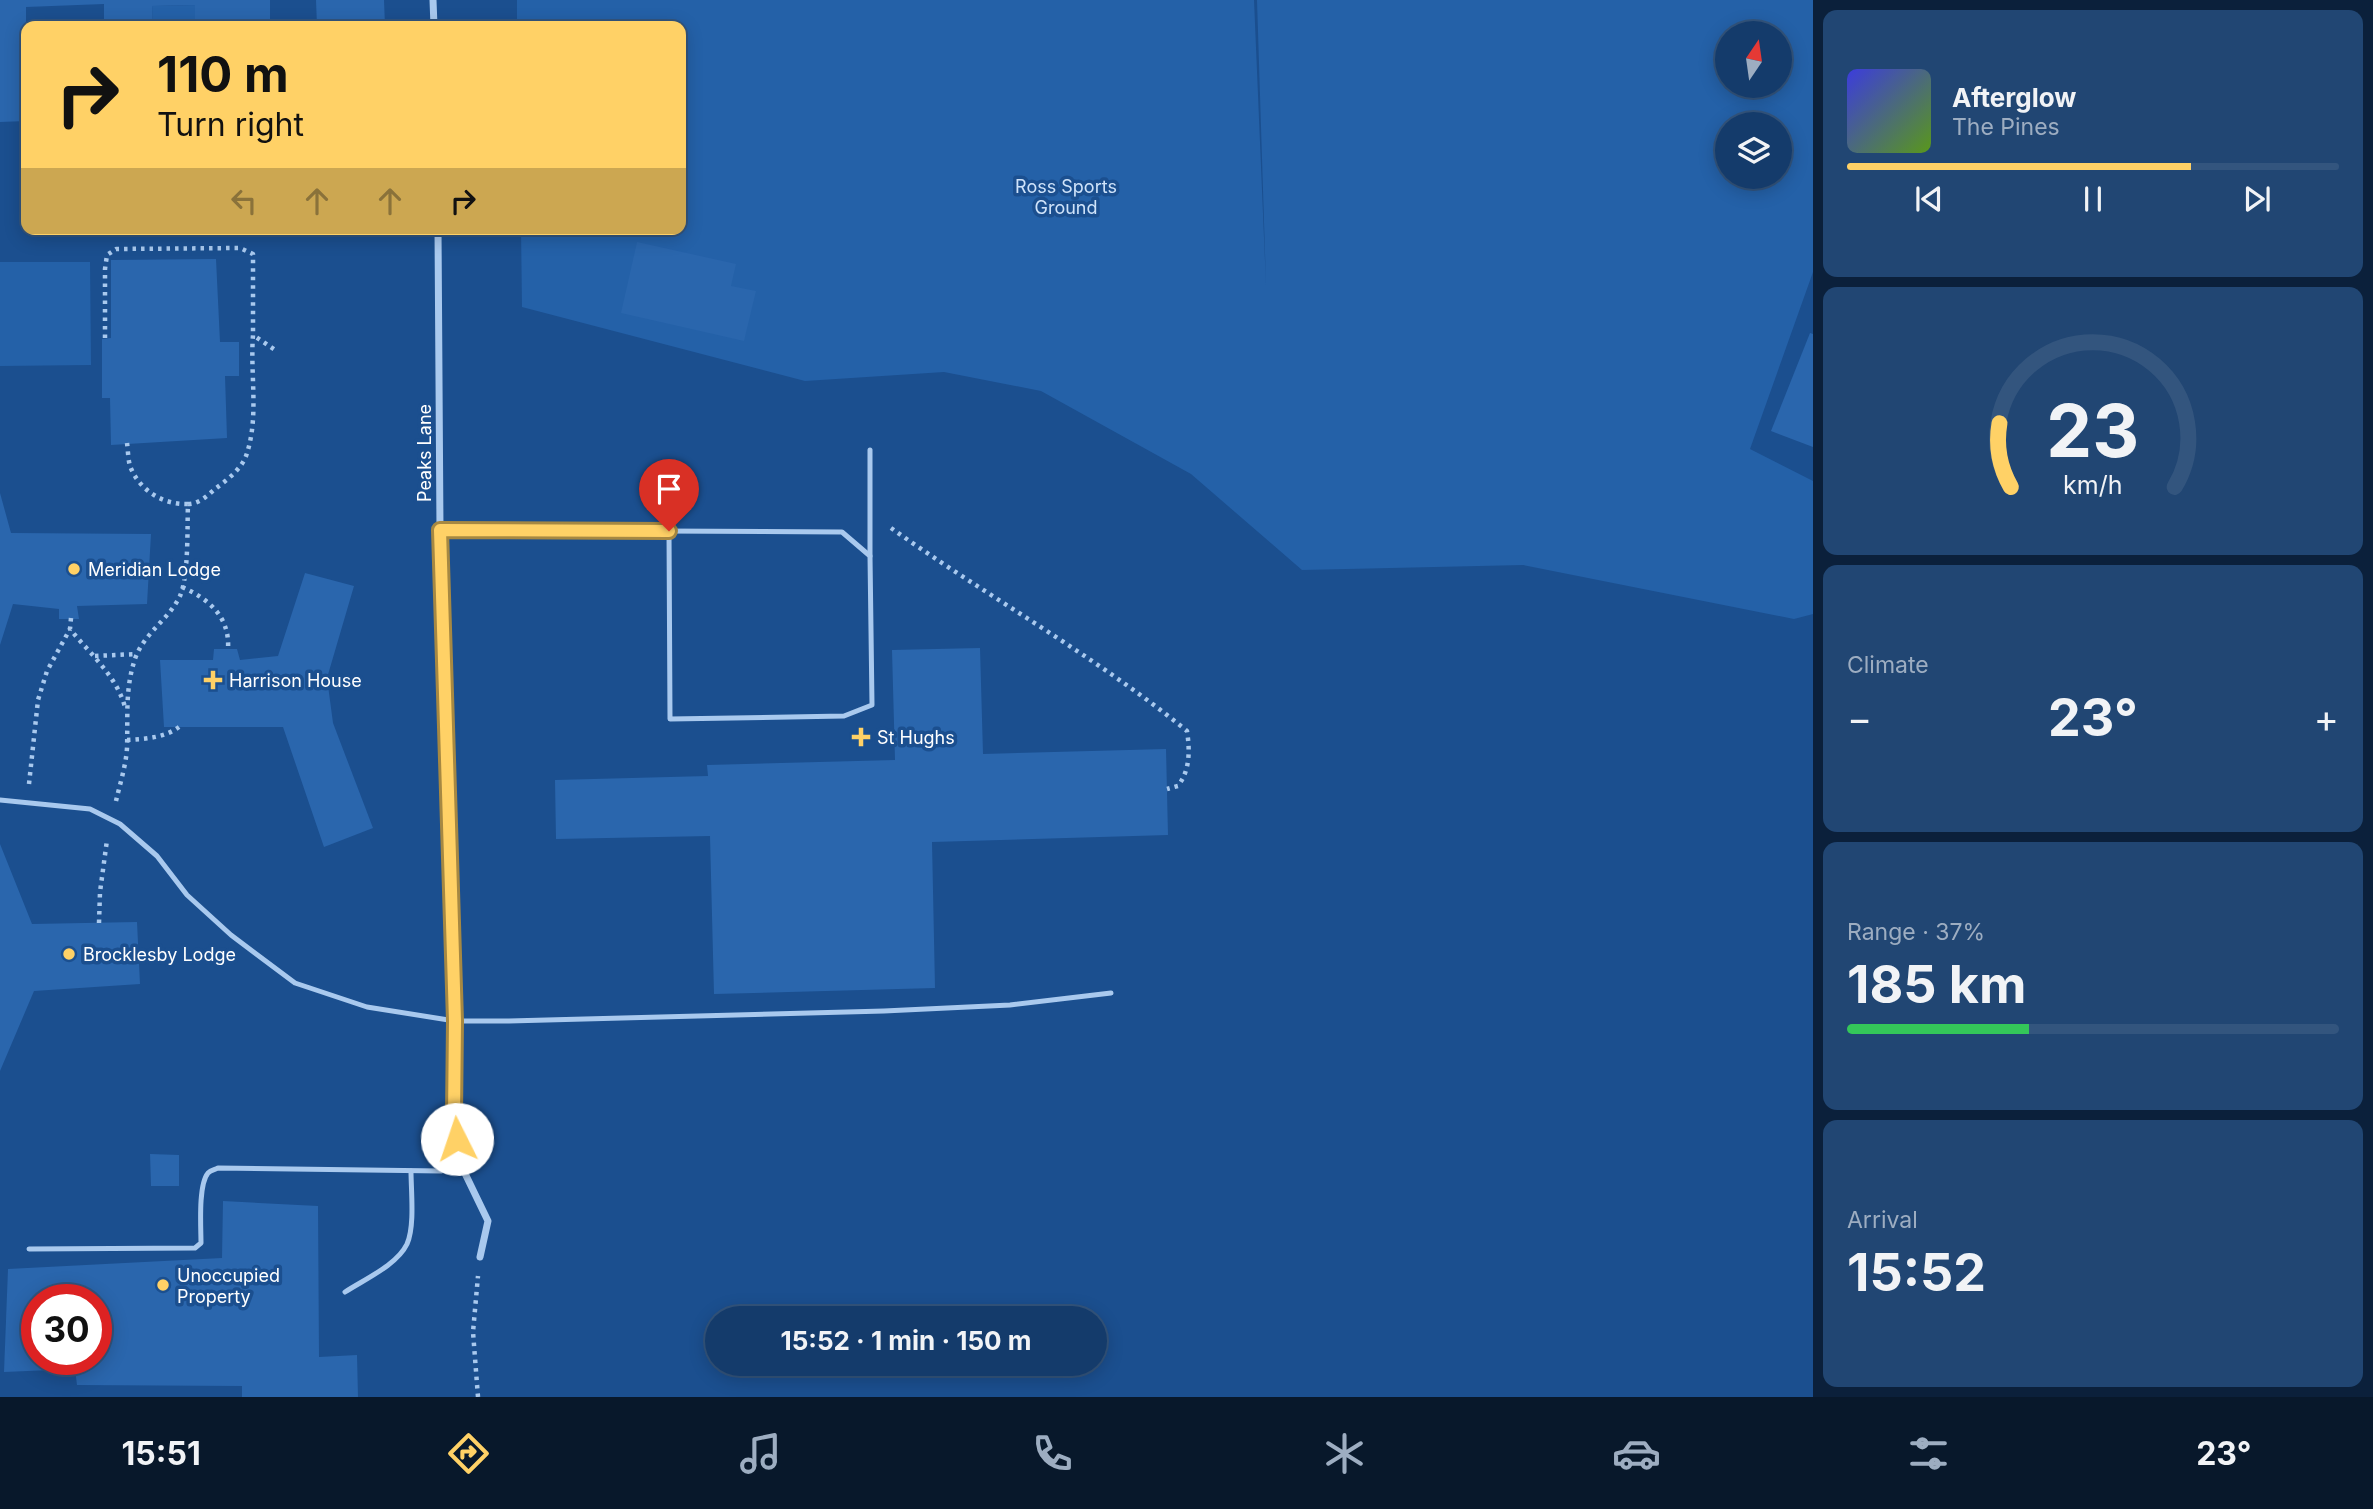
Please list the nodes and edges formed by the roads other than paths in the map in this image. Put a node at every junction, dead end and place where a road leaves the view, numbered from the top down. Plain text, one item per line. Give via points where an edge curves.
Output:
1 (433, 0) edge
2 (434, 21) edge
3 (438, 235) edge
4 (870, 450) dead end
5 (440, 530) junction
6 (669, 531) junction
7 (870, 556) junction
8 (0, 800) edge
9 (1111, 993) dead end
10 (455, 1021) junction
11 (459, 1161) junction
12 (411, 1171) junction
13 (29, 1249) dead end
14 (480, 1257) road end
15 (345, 1292) dead end

1 - 2 street
3 - 5 street, Peaks Lane
4 - 7 lane
5 - 6 lane
5 - 10 street, Peaks Lane
6 - 7 lane via 842,532
6 - 7 lane via 670,719 844,716 872,705
8 - 10 lane via 90,809 120,824 157,856 187,895 231,935 295,983 367,1007
9 - 10 lane via 1010,1005 896,1010
10 - 11 street, Peaks Lane via 454,1116
11 - 12 lane via 441,1171
11 - 14 street, Peaks Lane via 488,1221
12 - 13 lane via 218,1168 205,1177 201,1243 195,1248
12 - 15 lane via 406,1245 395,1259

